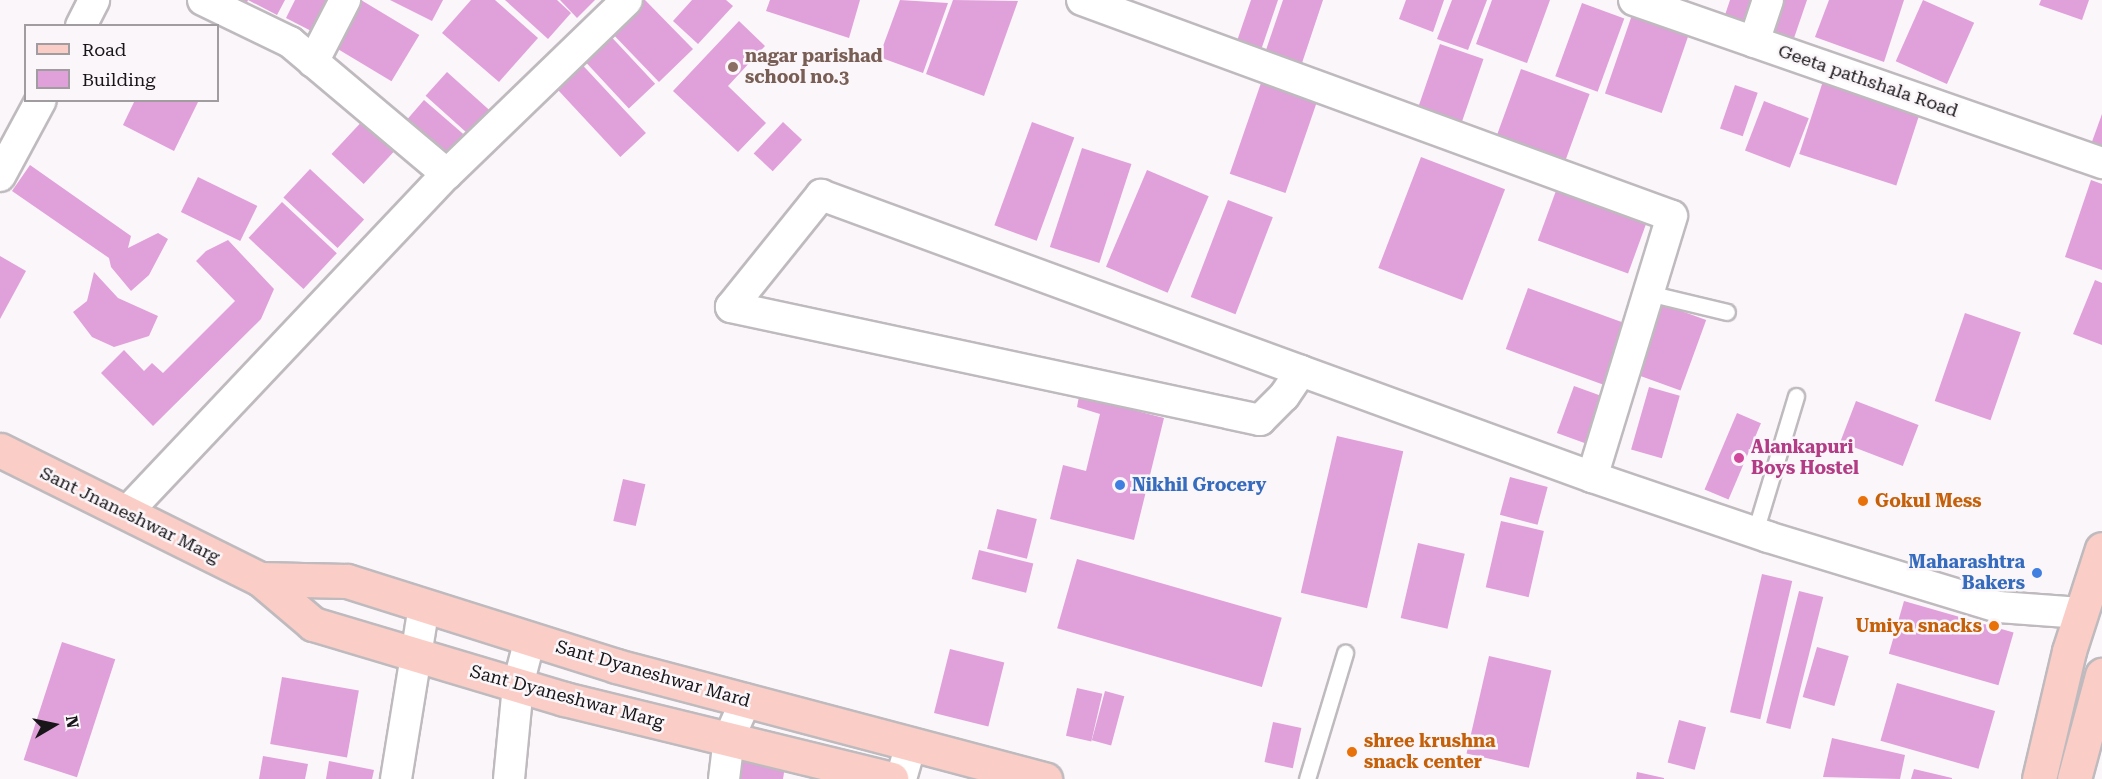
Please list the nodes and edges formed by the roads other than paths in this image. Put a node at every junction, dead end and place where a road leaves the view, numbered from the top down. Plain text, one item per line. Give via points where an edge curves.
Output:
1 (94, 0) edge
2 (203, 0) edge
3 (345, 0) edge
4 (627, 0) edge
5 (1082, 0) edge
6 (1634, 0) edge
7 (1768, 0) edge
8 (82, 24) edge
9 (1754, 42) junction
10 (313, 62) junction
11 (40, 102) edge
12 (2102, 163) edge
13 (447, 174) junction
14 (0, 176) edge
15 (1648, 293) junction
16 (1727, 312) dead end
17 (1300, 370) junction
18 (1796, 396) dead end
19 (0, 450) edge
20 (1592, 477) junction
21 (126, 513) junction
22 (1755, 532) junction
23 (2102, 549) edge
24 (260, 579) junction
25 (424, 607) junction
26 (2081, 613) junction
27 (530, 639) junction
28 (1345, 653) dead end
29 (414, 655) junction
30 (2102, 675) edge
31 (518, 685) junction
32 (746, 700) junction
33 (729, 738) junction
34 (911, 745) junction
35 (1032, 777) edge
36 (396, 779) edge
37 (509, 779) edge
38 (724, 779) edge
39 (891, 779) edge
40 (901, 779) edge
41 (1307, 779) edge
42 (2039, 779) edge
43 (2074, 779) edge

1 - 8 street
2 - 10 street via 290,42
3 - 10 street
4 - 13 street
5 - 15 street via 1672,216
6 - 9 street, Geeta pathshala Road
7 - 9 street
9 - 12 street, Geeta pathshala Road
10 - 13 street
11 - 14 street
13 - 21 street
15 - 16 lane
15 - 20 street
17 - 17 street via 1284,396 1260,420 731,307 821,195
17 - 20 street
18 - 22 lane
19 - 21 main road, Sant Jnaneshwar Marg
20 - 22 street
21 - 24 main road, Sant Jnaneshwar Marg
22 - 26 street via 1999,607
23 - 26 main road
24 - 25 main road, Sant Dyaneshwar Mard via 346,581
24 - 29 main road, Sant Dyaneshwar Marg via 313,624
25 - 27 main road, Sant Dyaneshwar Mard
25 - 29 street
26 - 42 main road
27 - 31 street
27 - 32 main road, Sant Dyaneshwar Mard
28 - 41 lane
29 - 31 main road, Sant Dyaneshwar Marg
29 - 36 street
30 - 43 main road
31 - 33 main road, Sant Dyaneshwar Marg
31 - 37 street
32 - 33 street
32 - 34 main road, Sant Dyaneshwar Mard
33 - 38 street
33 - 39 main road, Sant Dyaneshwar Marg
34 - 35 main road, Sant Dyaneshwar Mard
34 - 40 street

